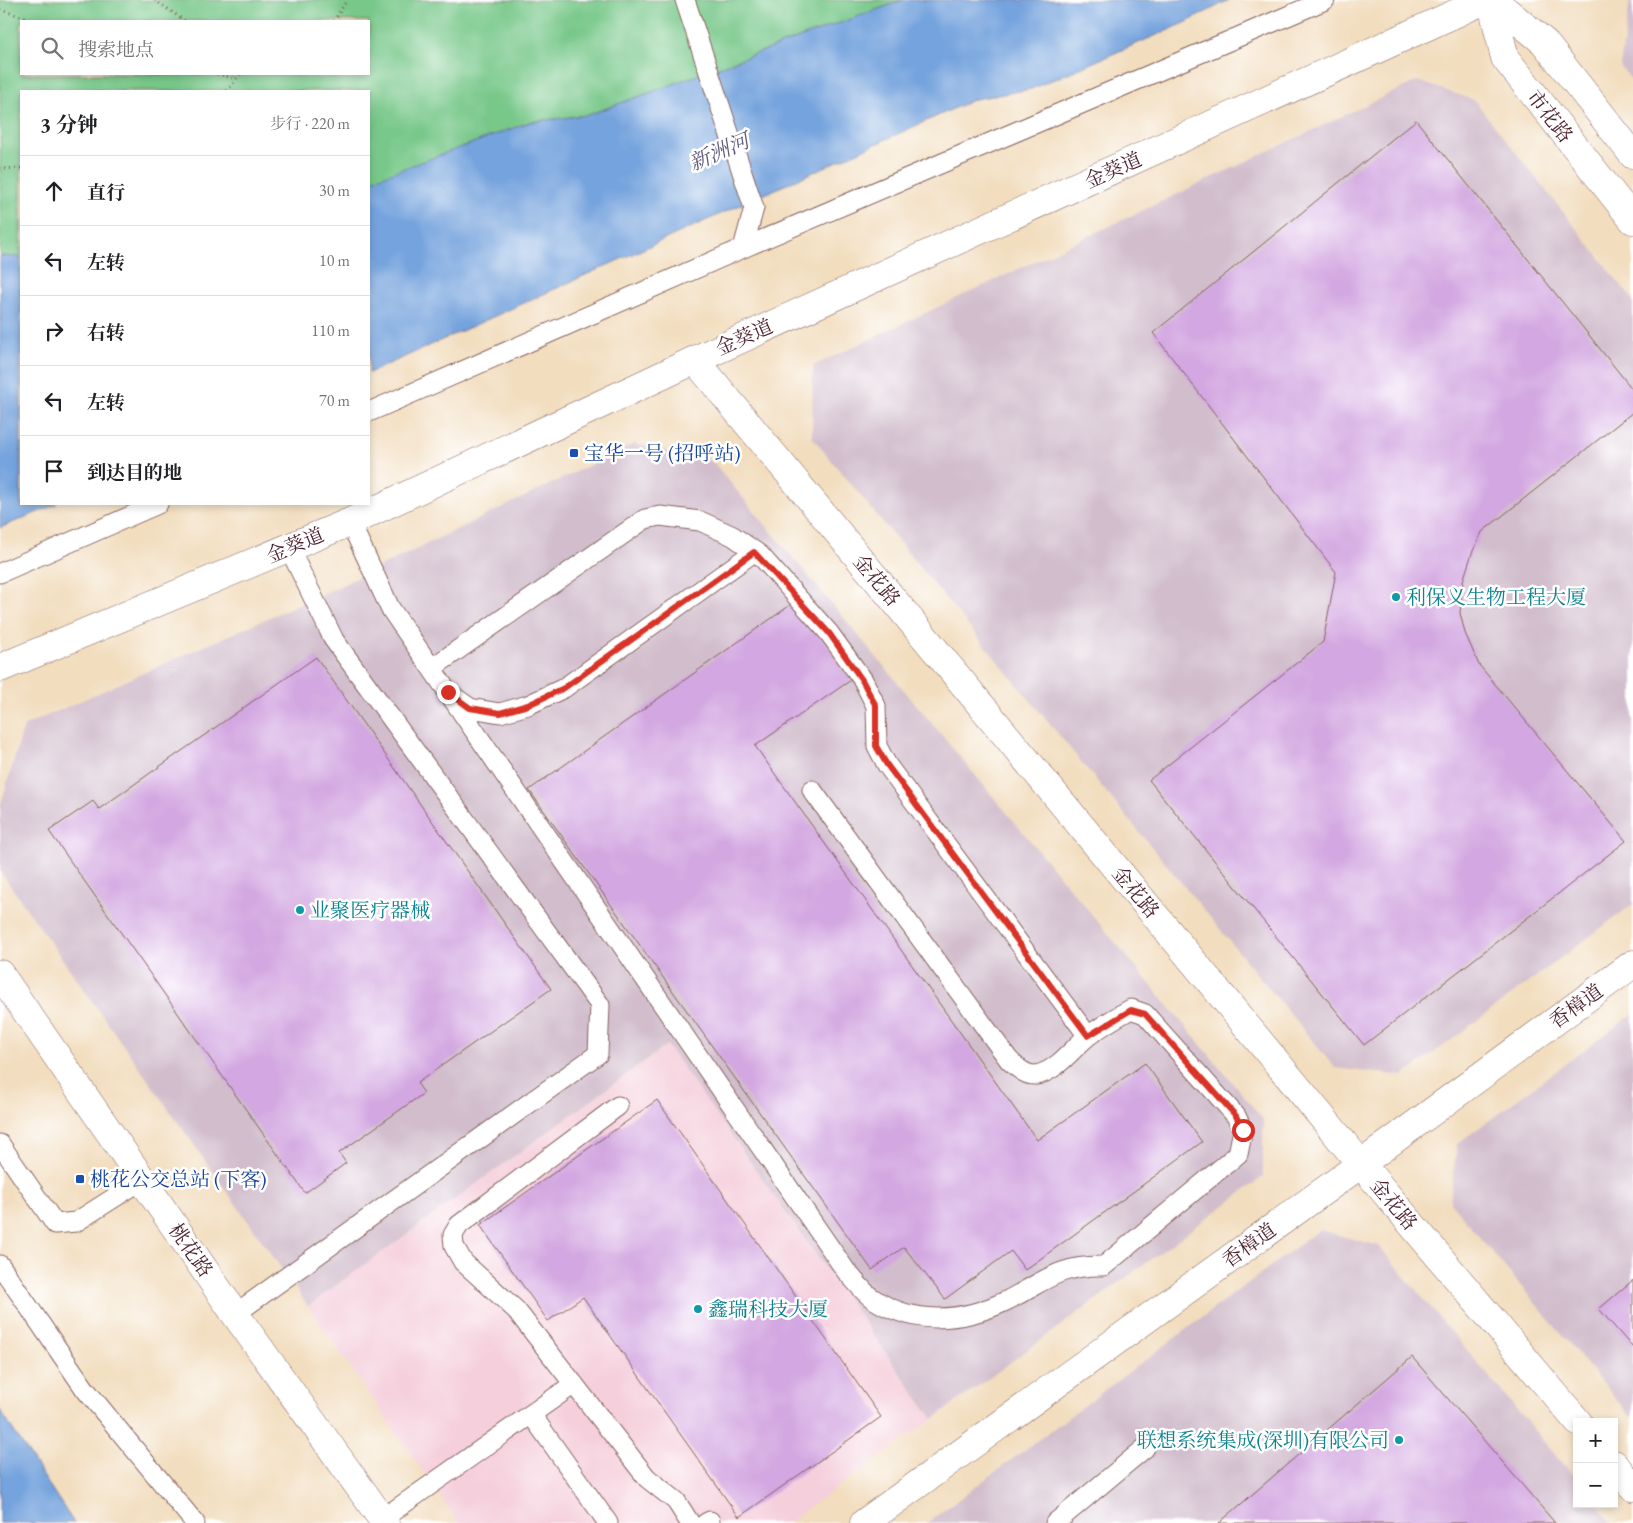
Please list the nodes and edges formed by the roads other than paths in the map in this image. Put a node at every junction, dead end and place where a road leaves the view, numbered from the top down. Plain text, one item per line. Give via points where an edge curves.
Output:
1 (685, 0) edge
2 (1325, 0) edge
3 (1486, 0) edge
4 (1492, 0) edge
5 (1633, 155) edge
6 (1633, 220) edge
7 (743, 248) junction
8 (695, 360) junction
9 (370, 412) edge
10 (156, 505) edge
11 (350, 522) junction
12 (289, 548) junction
13 (754, 552) junction
14 (0, 573) edge
15 (0, 668) edge
16 (432, 668) junction
17 (448, 692) junction
18 (812, 790) dead end
19 (1633, 964) edge
20 (0, 974) edge
21 (1088, 1036) junction
22 (618, 1106) dead end
23 (0, 1144) edge
24 (1361, 1164) junction
25 (142, 1180) junction
26 (0, 1265) edge
27 (235, 1314) junction
28 (574, 1384) junction
29 (531, 1414) junction
30 (1575, 1418) edge
31 (1145, 1448) dead end
32 (1618, 1469) edge
33 (1633, 1486) edge
34 (384, 1521) edge
35 (195, 1523) edge
36 (608, 1523) edge
37 (690, 1523) edge
38 (864, 1523) edge
39 (1055, 1523) edge

1 - 7 lane via 754,208
2 - 7 lane
3 - 8 street, 金葵道
4 - 5 street, 市花路 via 1544,42
4 - 6 street, 市花路 via 1505,58
7 - 9 lane
8 - 11 street, 金葵道
8 - 24 street, 金花路
10 - 14 lane
11 - 12 street, 金葵道
11 - 16 lane via 390,608
12 - 15 street, 金葵道
12 - 27 lane via 334,640 600,1005 598,1054
13 - 16 lane via 733,536 700,521 660,516 645,519
13 - 17 lane via 564,688 528,705 500,713 470,708
13 - 21 lane via 829,633 862,680 876,706 876,746 887,765
16 - 17 lane
17 - 21 lane via 846,1271 871,1298 924,1319 951,1318 989,1308 1056,1273 1084,1266 1104,1266 1238,1154 1243,1130 1236,1116 1145,1014 1131,1010
18 - 21 lane via 1009,1060 1024,1072 1036,1075 1055,1066
19 - 24 street, 香樟道
20 - 25 street, 桃花路
22 - 28 lane via 474,1212 459,1225 453,1236 454,1246 463,1262 516,1310
23 - 25 lane via 55,1224 76,1222
24 - 30 street, 金花路
24 - 38 street, 香樟道
25 - 27 street, 桃花路
26 - 35 lane via 85,1389
27 - 34 street, 桃花路
28 - 29 lane
28 - 37 lane via 647,1478 676,1501
29 - 34 lane
29 - 36 lane
31 - 39 lane
32 - 33 street

